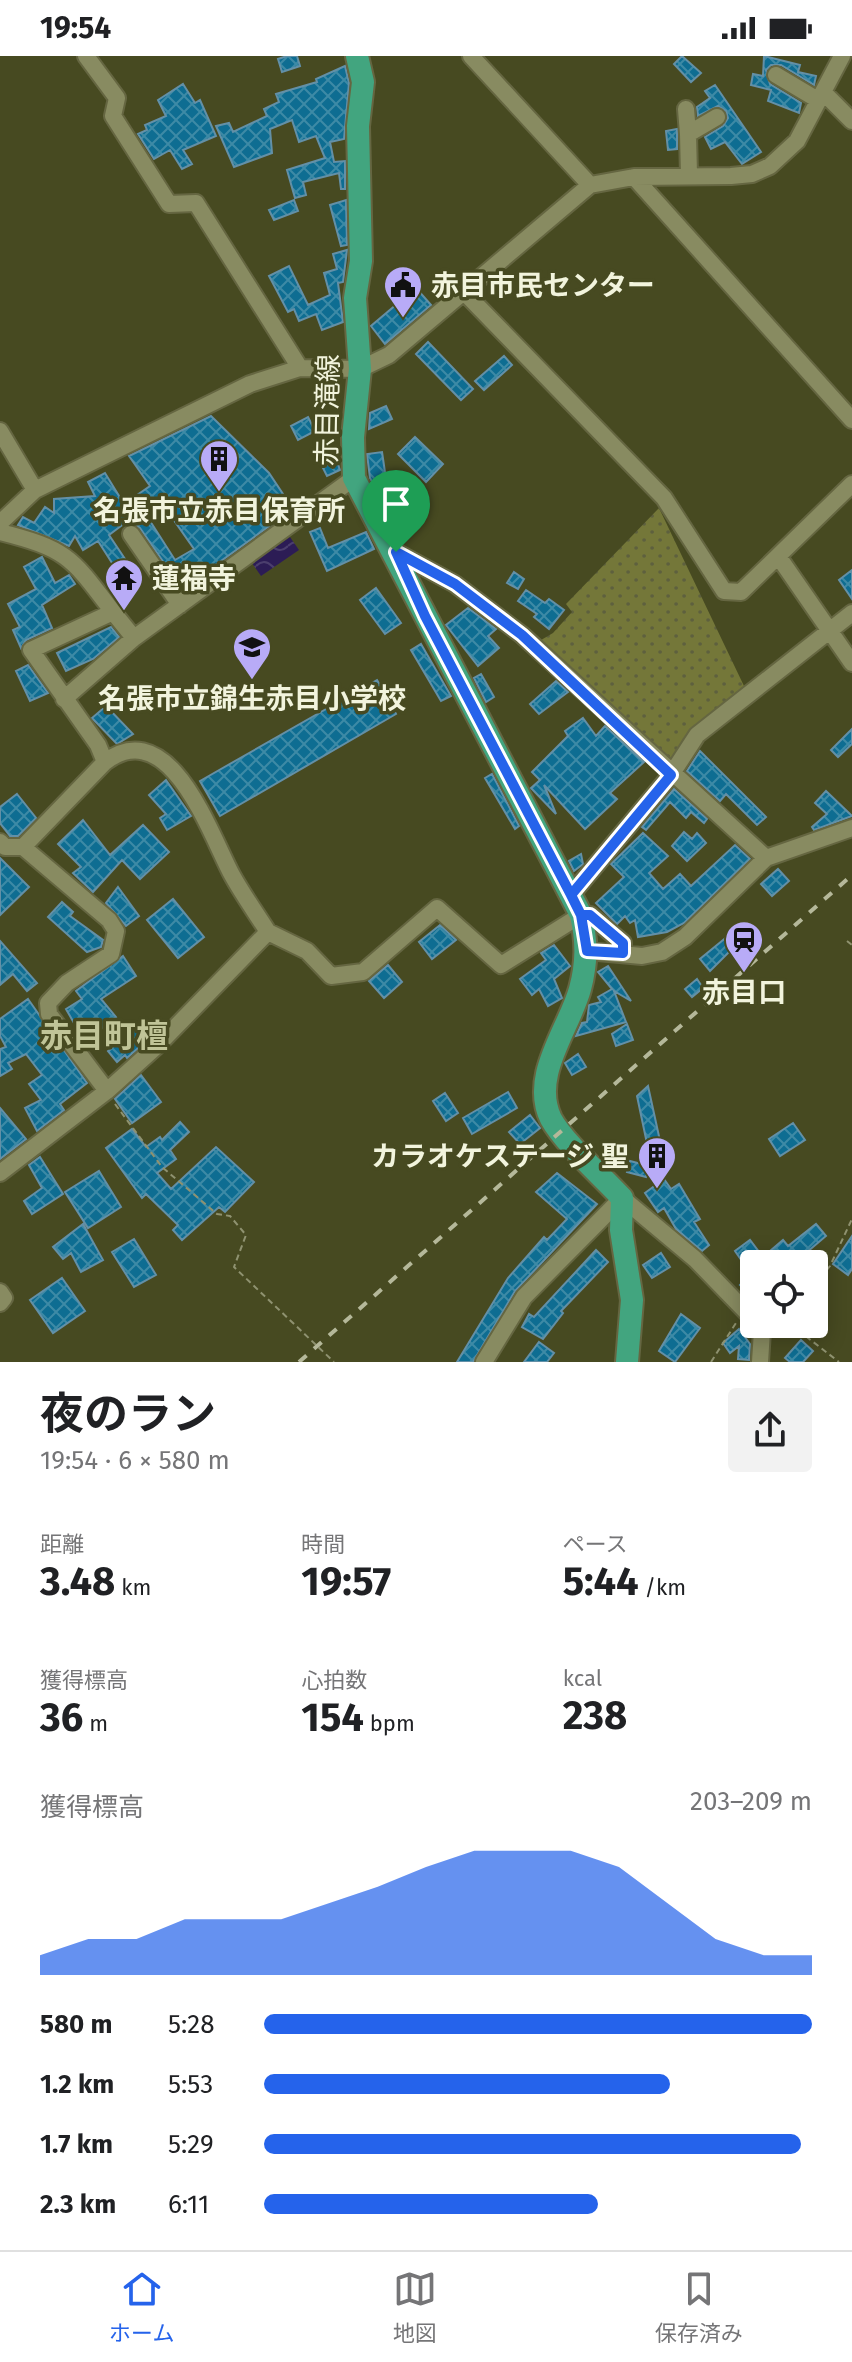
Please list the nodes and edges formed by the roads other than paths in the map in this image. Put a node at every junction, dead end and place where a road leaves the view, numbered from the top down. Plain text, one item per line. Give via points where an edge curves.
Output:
1 (86, 56) edge
2 (357, 56) edge
3 (471, 56) edge
4 (839, 62) edge
5 (776, 75) dead end
6 (820, 96) junction
7 (686, 109) dead end
8 (717, 117) dead end
9 (852, 121) edge
10 (688, 134) junction
11 (689, 175) junction
12 (634, 177) junction
13 (590, 185) junction
14 (465, 293) junction
15 (300, 368) junction
16 (360, 369) junction
17 (852, 420) edge
18 (0, 431) edge
19 (354, 478) junction
20 (852, 484) edge
21 (35, 490) junction
22 (0, 523) edge
23 (0, 532) edge
24 (131, 534) dead end
25 (396, 552) junction
26 (778, 556) junction
27 (180, 605) junction
28 (113, 612) junction
29 (852, 613) edge
30 (830, 630) junction
31 (134, 638) junction
32 (852, 663) edge
33 (64, 699) junction
34 (105, 762) junction
35 (671, 775) junction
36 (852, 828) edge
37 (0, 842) edge
38 (23, 847) junction
39 (766, 858) junction
40 (571, 895) junction
41 (581, 915) junction
42 (268, 932) junction
43 (587, 951) junction
44 (623, 953) junction
45 (107, 1091) junction
46 (0, 1173) edge
47 (622, 1198) junction
48 (0, 1292) edge
49 (0, 1303) edge
50 (740, 1306) edge
51 (762, 1338) edge
52 (484, 1362) edge
53 (627, 1362) edge
54 (760, 1362) edge

1 - 15 street via 117,98 113,116 169,204 196,203
2 - 16 main road, 赤目滝線 via 363,82 358,126 361,261 355,298
3 - 13 street
4 - 6 street
5 - 6 street
6 - 9 street
6 - 11 street via 797,141 770,166 752,174
7 - 10 street
8 - 10 street
10 - 11 street
11 - 12 street
12 - 13 street
12 - 17 street
13 - 14 street
14 - 16 street via 389,355
14 - 26 street via 664,498 724,591 741,592
15 - 16 street
15 - 21 street via 250,384
16 - 19 main road, 赤目滝線
18 - 21 street
19 - 25 main road, 赤目滝線
19 - 27 street
20 - 26 street
21 - 22 street
23 - 28 street via 41,542 74,560
24 - 27 street
25 - 35 street via 455,584 522,635
25 - 40 main road, 赤目滝線
26 - 30 street
27 - 31 street
28 - 31 street
28 - 33 street via 31,650
29 - 30 street
30 - 32 street
30 - 35 street via 697,735
31 - 33 street
33 - 34 street
34 - 38 street
34 - 42 street via 125,750 144,752 182,780
35 - 39 street
35 - 40 street
36 - 39 street
37 - 38 street
38 - 45 street via 116,931 111,954 67,983 48,1003 49,1014
39 - 44 street via 685,937 662,952
40 - 41 main road, 赤目滝線
41 - 42 street via 501,965 437,908 363,972 347,976 331,976 307,951
41 - 43 main road, 赤目滝線
41 - 44 street via 590,915 623,943
42 - 45 street
43 - 44 street
43 - 47 main road, 赤目滝線 via 580,991 548,1067 547,1106 556,1126
45 - 46 street
47 - 50 street via 661,1227
47 - 52 street via 524,1297
47 - 53 main road via 621,1230 632,1300
48 - 49 street
51 - 54 street

